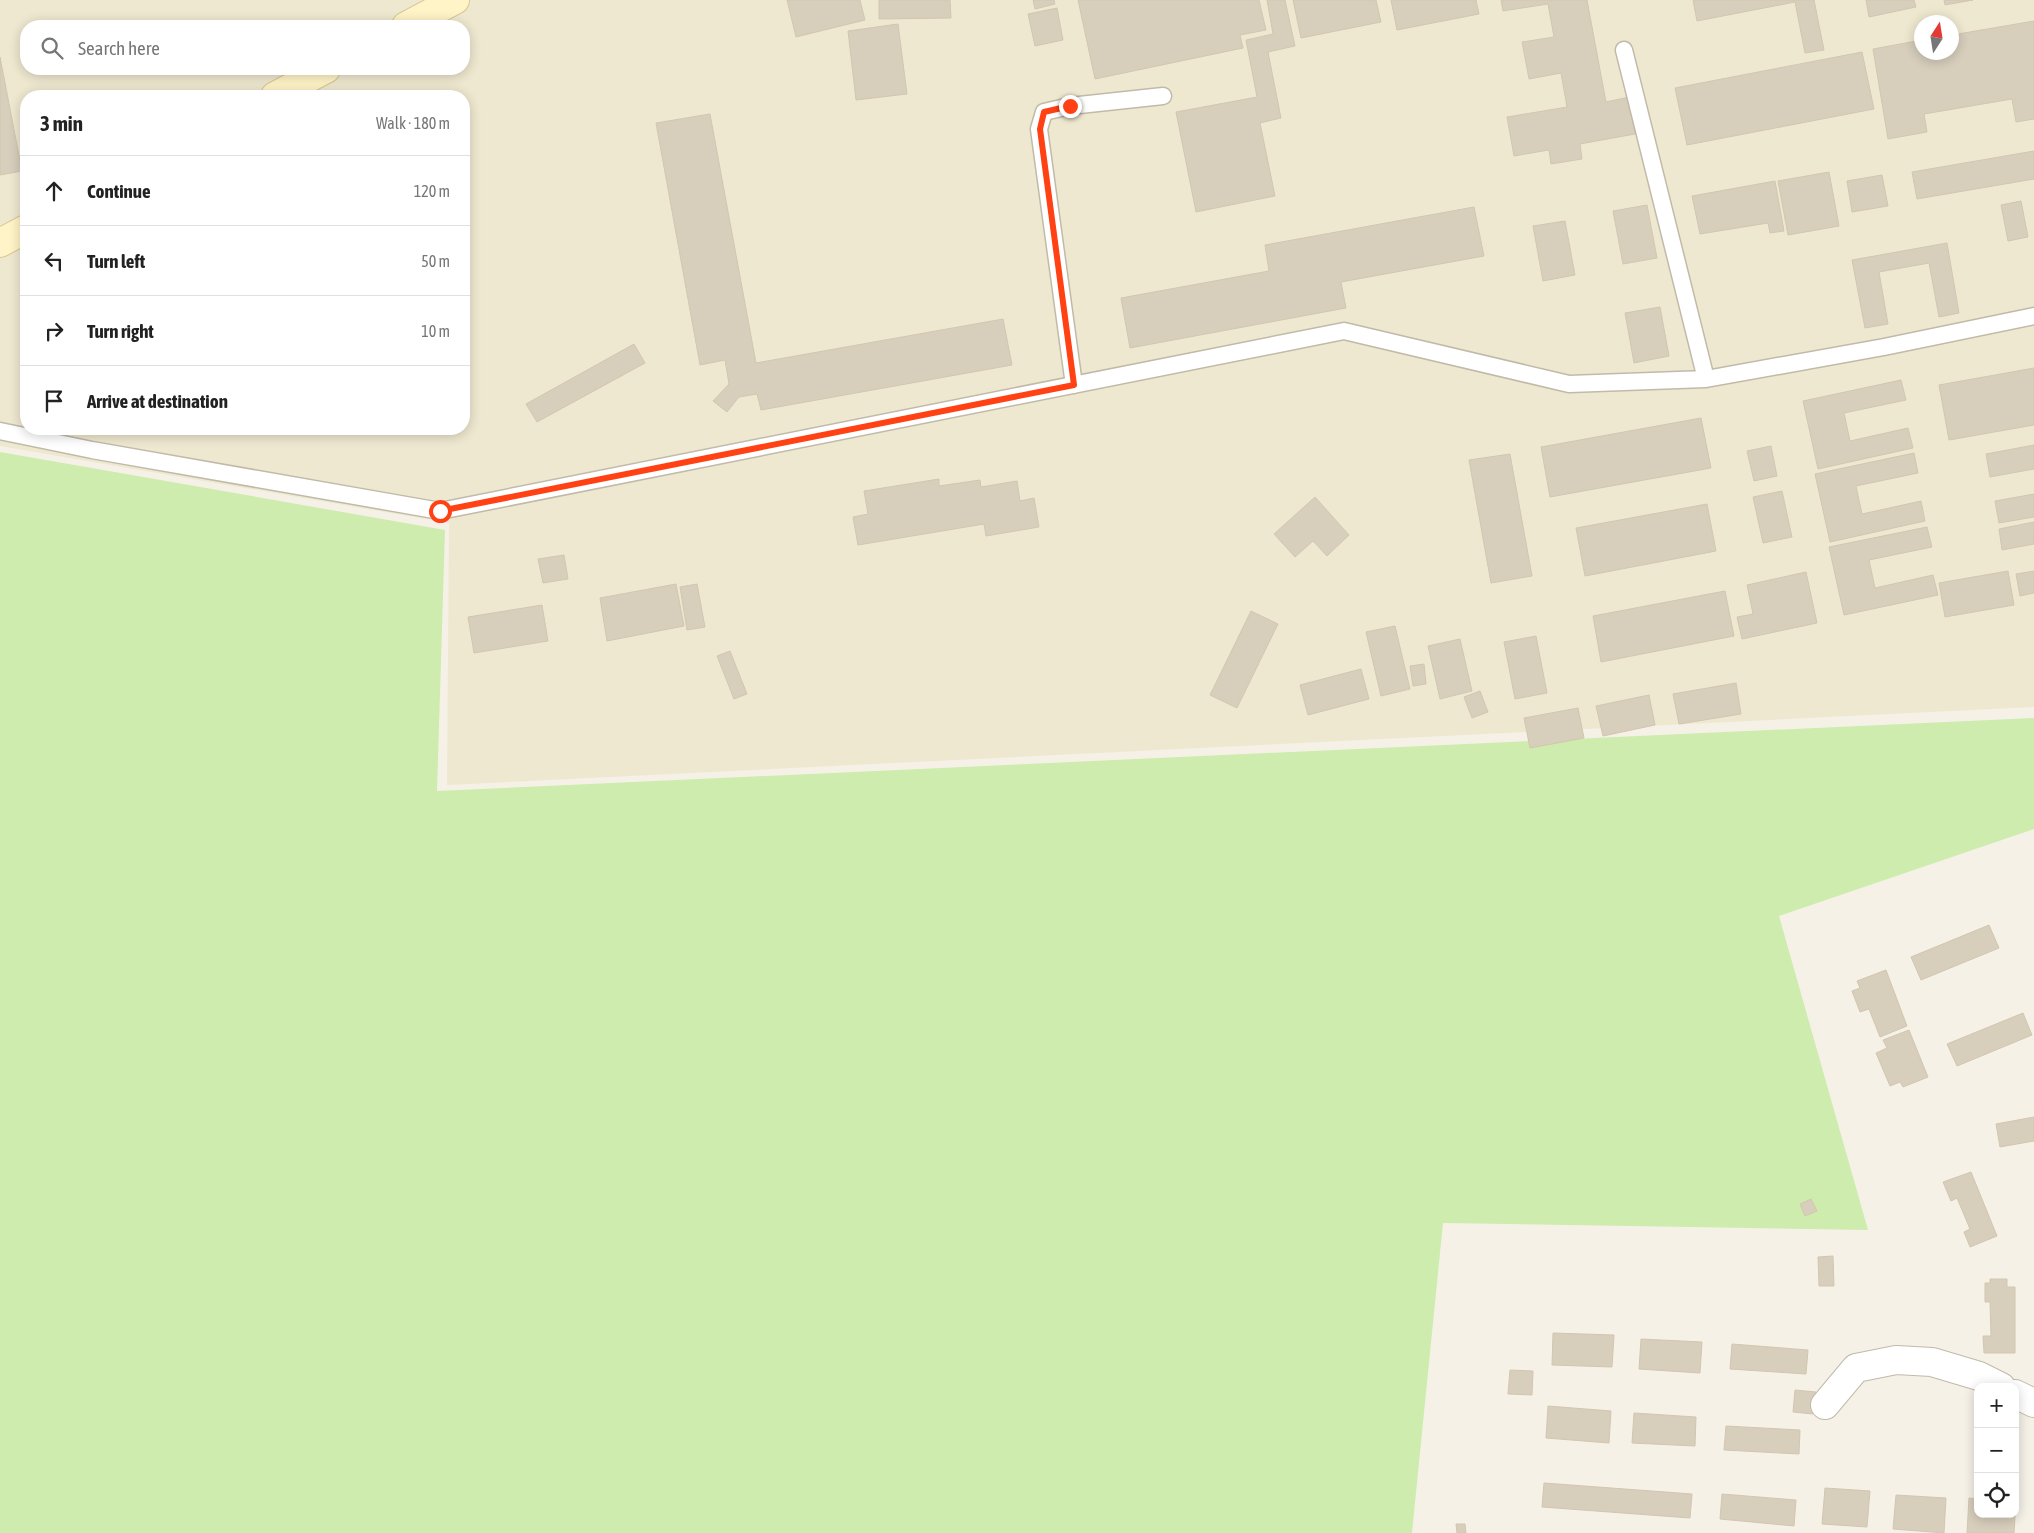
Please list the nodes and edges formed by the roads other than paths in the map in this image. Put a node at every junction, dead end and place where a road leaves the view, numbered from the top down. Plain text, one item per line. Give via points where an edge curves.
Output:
1 (455, 0) edge
2 (417, 20) edge
3 (1624, 50) dead end
4 (315, 75) edge
5 (286, 90) edge
6 (1162, 96) dead end
7 (20, 232) edge
8 (0, 243) edge
9 (2034, 316) edge
10 (1706, 379) junction
11 (1074, 385) junction
12 (0, 431) edge
13 (1993, 1383) edge
14 (2019, 1396) edge
15 (2034, 1403) edge
16 (1825, 1405) dead end

1 - 2 street
3 - 10 lane
4 - 5 street
6 - 11 lane via 1044,112 1040,129
7 - 8 street
9 - 10 lane
10 - 11 lane via 1569,384 1344,331
11 - 12 lane via 440,511
13 - 16 street via 1932,1362 1896,1360 1856,1368
14 - 15 street

